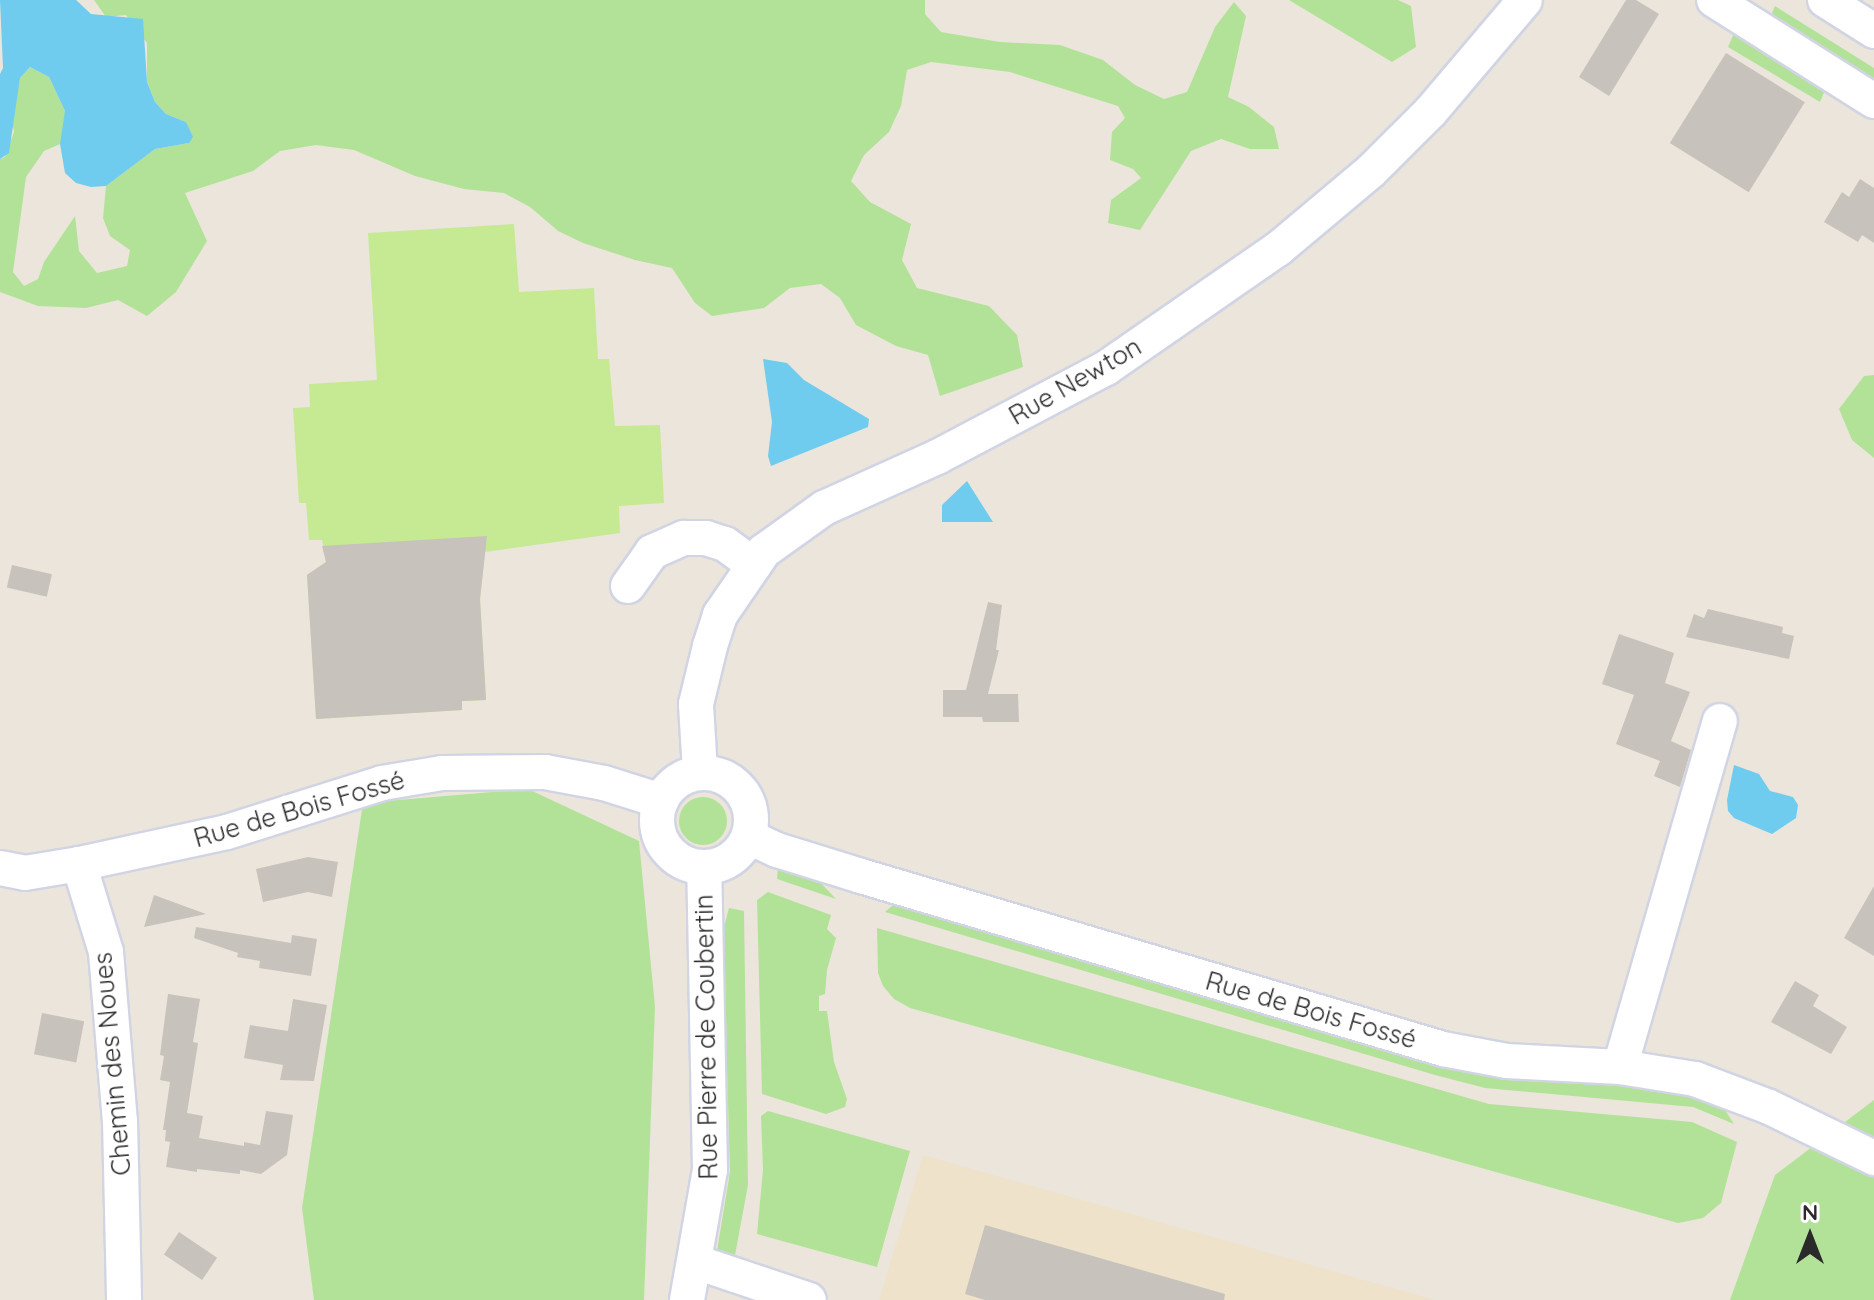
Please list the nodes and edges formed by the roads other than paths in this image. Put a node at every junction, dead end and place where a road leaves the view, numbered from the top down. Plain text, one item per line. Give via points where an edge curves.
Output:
1 (1525, 0) edge
2 (1714, 0) edge
3 (1825, 0) edge
4 (1759, 11) edge
5 (1874, 31) edge
6 (1874, 101) edge
7 (754, 565) junction
8 (628, 586) dead end
9 (1720, 721) dead end
10 (700, 772) junction
11 (661, 801) junction
12 (749, 837) junction
13 (79, 864) junction
14 (0, 868) edge
15 (704, 868) junction
16 (1620, 1067) junction
17 (1874, 1158) edge
18 (696, 1262) junction
19 (124, 1300) edge
20 (687, 1300) edge
21 (809, 1300) edge

1 - 7 street, Rue Newton via 1431,111 1278,249 1106,368 939,456 824,508 764,551
2 - 4 street
3 - 5 street
4 - 6 street
7 - 8 street via 725,544 684,538 652,552
7 - 10 street, Rue Newton via 720,615 710,646 696,704
9 - 16 street
10 - 11 street via 670,787
10 - 12 street via 719,775 742,792 752,818
11 - 13 street, Rue de Bois Fossé via 545,772 442,773 382,783 227,832
11 - 15 street via 660,837 670,853
12 - 15 street via 739,853
12 - 16 street, Rue de Bois Fossé via 876,881 1443,1049 1507,1061
13 - 14 street via 25,873
13 - 19 street, Chemin des Noues via 106,952 120,1121
15 - 18 street, Rue Pierre de Coubertin via 710,1170
16 - 17 street, Rue de Bois Fossé via 1695,1079 1769,1107
18 - 20 street, Rue Pierre de Coubertin
18 - 21 street

